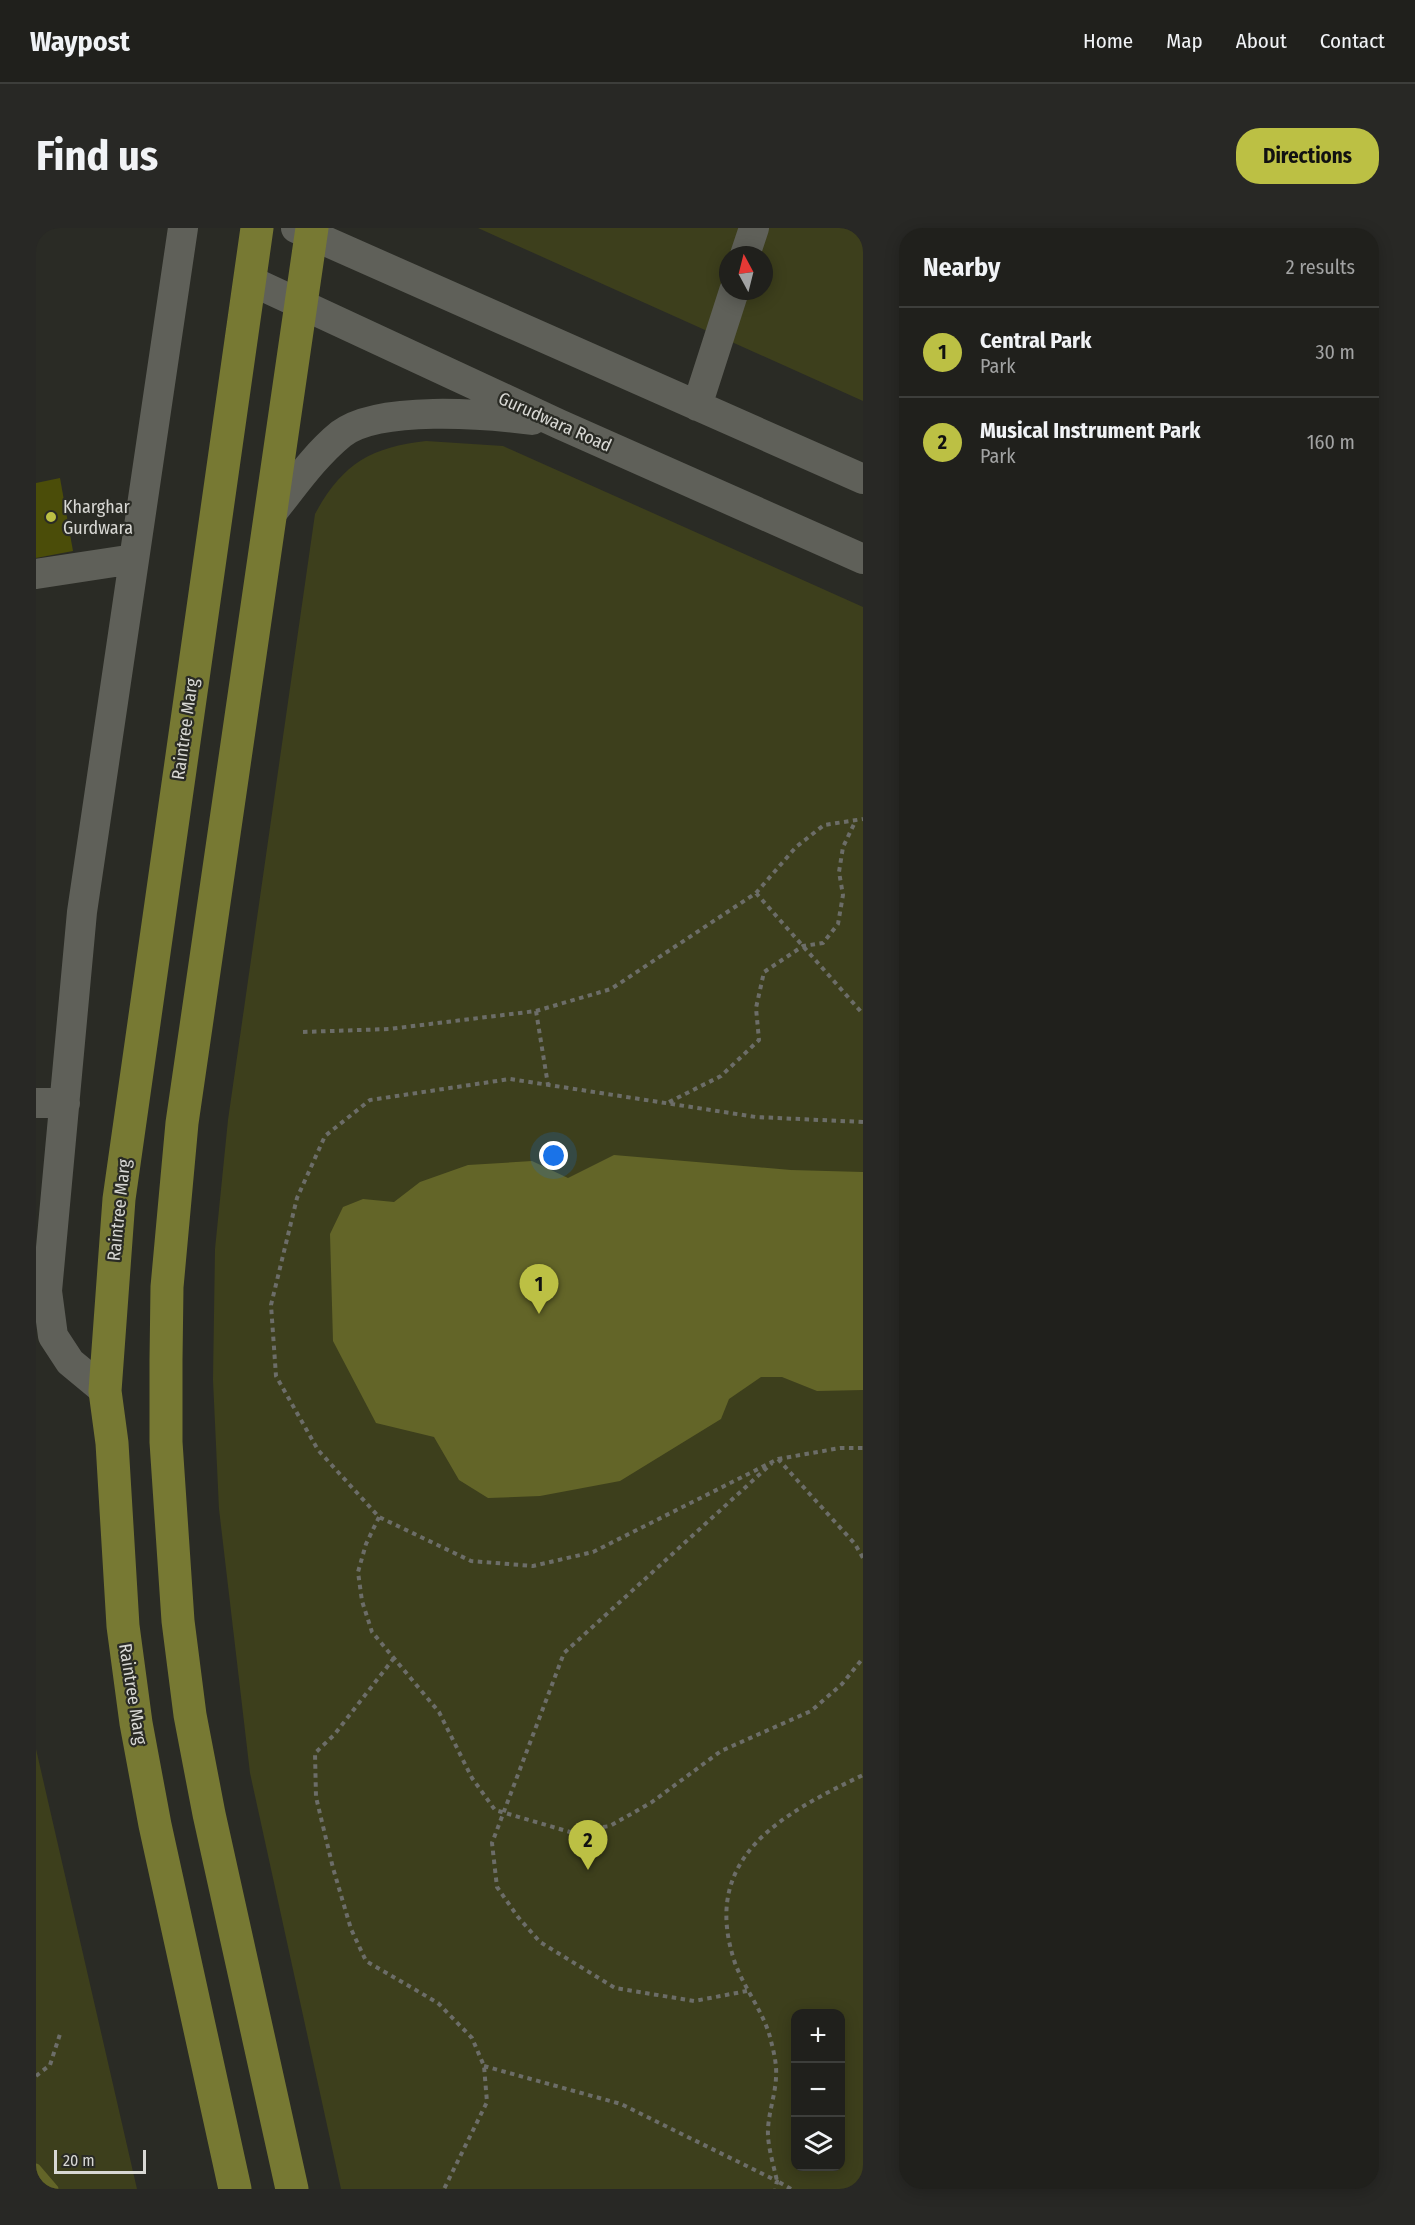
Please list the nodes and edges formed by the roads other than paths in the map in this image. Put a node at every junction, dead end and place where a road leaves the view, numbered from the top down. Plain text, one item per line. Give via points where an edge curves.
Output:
1 (183, 228) edge
2 (257, 228) edge
3 (753, 228) edge
4 (306, 230) edge
5 (748, 246) edge
6 (249, 280) junction
7 (731, 300) edge
8 (300, 304) junction
9 (697, 406) junction
10 (559, 424) junction
11 (863, 479) edge
12 (271, 514) junction
13 (134, 559) junction
14 (863, 559) edge
15 (36, 574) edge
16 (50, 1103) edge
17 (105, 1391) junction
18 (235, 2189) edge
19 (292, 2189) edge

1 - 13 street
2 - 6 main road, Raintree Marg
3 - 5 street
4 - 8 main road
4 - 9 street
6 - 8 street, Gurudwara Road
6 - 17 main road, Raintree Marg via 118,1198
7 - 9 street
8 - 10 street, Gurudwara Road
8 - 12 main road
9 - 11 street
10 - 12 street via 429,414 365,423 343,432 323,451
10 - 14 street, Gurudwara Road
12 - 19 main road via 181,1135 167,1287 166,1442 178,1621 190,1715
13 - 15 street
13 - 16 street
16 - 17 street via 47,1291 52,1336 70,1362
17 - 18 main road, Raintree Marg via 112,1443 123,1626 136,1723

